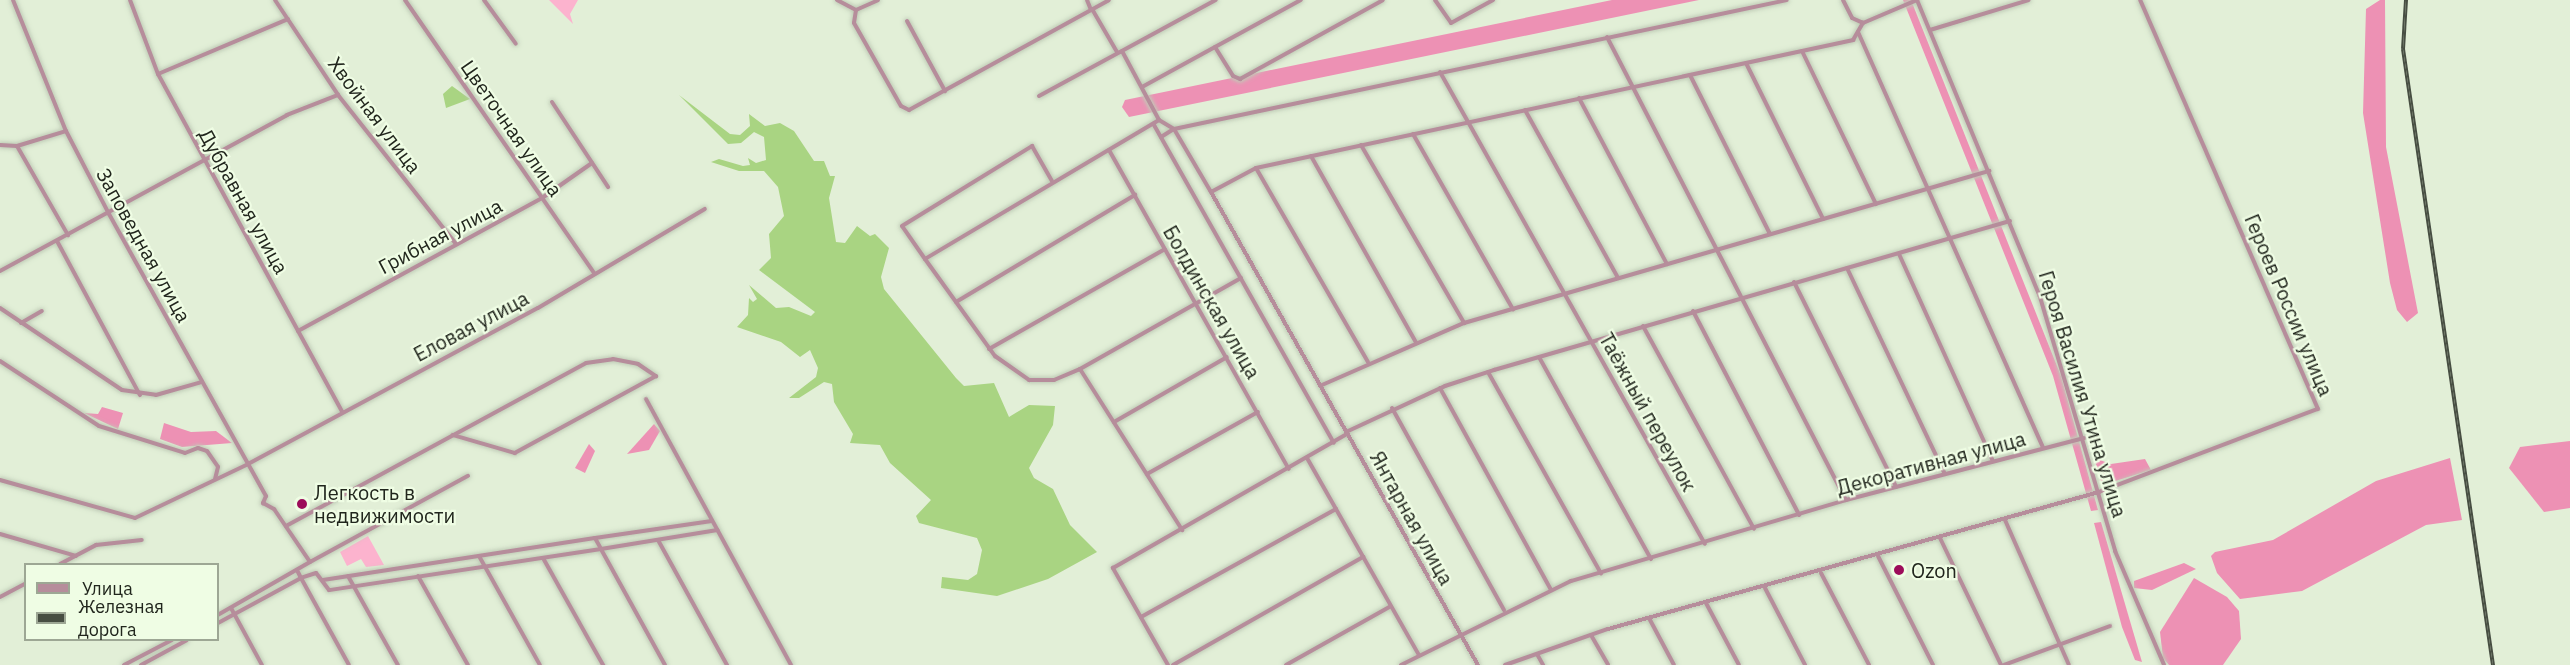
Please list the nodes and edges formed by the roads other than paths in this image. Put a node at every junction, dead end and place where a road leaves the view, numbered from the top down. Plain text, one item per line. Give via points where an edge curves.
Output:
1 (13, 0) edge
2 (130, 0) edge
3 (275, 0) edge
4 (405, 0) edge
5 (484, 0) edge
6 (837, 0) edge
7 (878, 0) edge
8 (1087, 0) edge
9 (1109, 0) edge
10 (1216, 0) edge
11 (1301, 0) edge
12 (1383, 0) edge
13 (1435, 0) edge
14 (1493, 0) edge
15 (1787, 0) edge
16 (1843, 0) edge
17 (1917, 0) edge
18 (2029, 0) edge
19 (2140, 0) edge
20 (1092, 9) junction
21 (856, 10) junction
22 (288, 19) junction
23 (907, 21) dead end
24 (1863, 23) junction
25 (1930, 30) junction
26 (1858, 32) junction
27 (1607, 37) junction
28 (516, 44) dead end
29 (1215, 47) junction
30 (1802, 51) junction
31 (1120, 52) junction
32 (1746, 63) junction
33 (1440, 72) junction
34 (158, 74) junction
35 (1690, 75) junction
36 (1142, 87) junction
37 (1633, 87) junction
38 (945, 91) junction
39 (338, 95) junction
40 (1039, 96) dead end
41 (1579, 98) junction
42 (552, 102) dead end
43 (1525, 110) junction
44 (1159, 120) junction
45 (1468, 122) junction
46 (1154, 124) junction
47 (1174, 129) junction
48 (66, 130) junction
49 (1413, 134) junction
50 (1161, 137) junction
51 (0, 145) edge
52 (1362, 145) junction
53 (17, 146) junction
54 (1109, 150) junction
55 (1311, 156) junction
56 (206, 162) junction
57 (592, 163) junction
58 (1256, 168) junction
59 (1989, 171) junction
60 (1052, 181) junction
61 (608, 187) dead end
62 (1929, 188) junction
63 (1211, 192) junction
64 (1135, 195) junction
65 (542, 198) junction
66 (1876, 204) junction
67 (705, 209) dead end
68 (109, 214) junction
69 (1823, 219) junction
70 (2010, 220) junction
71 (1770, 234) junction
72 (68, 235) junction
73 (1951, 240) junction
74 (57, 241) junction
75 (456, 244) junction
76 (1165, 249) junction
77 (1718, 249) junction
78 (1899, 254) junction
79 (925, 259) junction
80 (0, 264) edge
81 (1667, 264) junction
82 (6, 268) junction
83 (1847, 268) junction
84 (0, 271) edge
85 (594, 273) junction
86 (1241, 278) junction
87 (1618, 279) junction
88 (1794, 282) junction
89 (1565, 294) junction
90 (1742, 297) junction
91 (956, 302) junction
92 (1196, 304) junction
93 (0, 308) edge
94 (1513, 309) junction
95 (42, 311) dead end
96 (1693, 311) junction
97 (21, 323) junction
98 (1464, 323) junction
99 (1643, 326) junction
100 (298, 331) junction
101 (1591, 341) junction
102 (1416, 342) junction
103 (989, 349) junction
104 (1227, 357) junction
105 (1539, 357) junction
106 (0, 361) edge
107 (1368, 362) junction
108 (1080, 369) junction
109 (1488, 372) junction
110 (202, 382) junction
111 (1322, 385) junction
112 (1440, 388) junction
113 (141, 395) junction
114 (646, 399) dead end
115 (1392, 408) junction
116 (342, 412) junction
117 (1257, 412) junction
118 (1114, 422) junction
119 (1347, 433) junction
120 (453, 435) junction
121 (2084, 438) junction
122 (1334, 443) junction
123 (2043, 448) junction
124 (1307, 458) junction
125 (1993, 461) junction
126 (248, 464) junction
127 (1290, 469) junction
128 (1147, 474) junction
129 (1945, 474) junction
130 (468, 476) dead end
131 (215, 479) junction
132 (0, 480) edge
133 (1896, 487) junction
134 (2099, 492) junction
135 (1846, 500) junction
136 (1336, 509) junction
137 (1799, 515) junction
138 (2005, 520) junction
139 (712, 521) junction
140 (286, 526) junction
141 (1754, 529) junction
142 (717, 530) junction
143 (1182, 530) junction
144 (0, 534) edge
145 (595, 538) junction
146 (1940, 538) junction
147 (142, 540) dead end
148 (658, 540) junction
149 (1704, 544) junction
150 (601, 549) junction
151 (76, 556) junction
152 (478, 556) junction
153 (1878, 556) junction
154 (1363, 557) junction
155 (543, 558) junction
156 (1652, 559) junction
157 (310, 562) junction
158 (62, 563) edge
159 (485, 567) junction
160 (298, 572) junction
161 (1601, 573) junction
162 (1821, 573) junction
163 (348, 576) junction
164 (418, 576) junction
165 (302, 578) junction
166 (323, 580) junction
167 (24, 584) edge
168 (354, 587) junction
169 (1765, 588) junction
170 (1551, 590) junction
171 (0, 597) edge
172 (1706, 603) junction
173 (1391, 606) junction
174 (231, 608) junction
175 (1504, 610) junction
176 (219, 614) edge
177 (234, 614) junction
178 (1141, 617) junction
179 (1649, 618) junction
180 (219, 622) edge
181 (2110, 626) dead end
182 (1459, 632) junction
183 (1591, 635) junction
184 (168, 641) edge
185 (183, 641) edge
186 (2059, 644) junction
187 (1537, 654) junction
188 (1419, 655) junction
189 (124, 665) edge
190 (141, 665) edge
191 (262, 665) edge
192 (350, 665) edge
193 (398, 665) edge
194 (468, 665) edge
195 (540, 665) edge
196 (603, 665) edge
197 (664, 665) edge
198 (727, 665) edge
199 (791, 665) edge
200 (1168, 665) edge
201 (1173, 665) edge
202 (1286, 665) edge
203 (1401, 665) edge
204 (1478, 665) edge
205 (1505, 665) edge
206 (1543, 665) edge
207 (1608, 665) edge
208 (1674, 665) edge
209 (1739, 665) edge
210 (1805, 665) edge
211 (1869, 665) edge
212 (1933, 665) edge
213 (2002, 665) edge
214 (2069, 665) edge
215 (2164, 665) edge

1 - 48 street, Заповедная улица
2 - 34 street, Дубравная улица
3 - 22 street, Хвойная улица
4 - 65 street, Цветочная улица
5 - 28 street
6 - 21 street
7 - 21 street
8 - 20 street
9 - 20 street
10 - 31 street
11 - 29 street
12 - 29 street via 1240,79 1233,76
13 - 14 street via 1451,23
15 - 27 street
16 - 24 street via 1852,18
17 - 24 street
17 - 25 street, Героя Василия Утина улица
18 - 25 street
19 - 134 street, Героев России улица via 2319,408
20 - 31 street
20 - 38 street
21 - 38 street via 854,23 905,110
22 - 34 street
22 - 39 street, Хвойная улица
23 - 38 street
24 - 26 street
25 - 59 street, Героя Василия Утина улица
26 - 30 street via 1853,40
26 - 62 street, Декоративная улица
27 - 33 street
27 - 37 street
29 - 36 street
30 - 32 street
30 - 66 street
31 - 36 street
31 - 40 street
32 - 35 street
32 - 69 street
33 - 45 street, Таёжный переулок
33 - 47 street
34 - 56 street, Дубравная улица
35 - 37 street
35 - 71 street
36 - 44 street
37 - 41 street
37 - 77 street
39 - 56 street via 287,115
39 - 75 street, Хвойная улица
41 - 43 street
41 - 81 street
42 - 57 street
43 - 45 street
43 - 87 street
44 - 46 street
44 - 47 street
45 - 49 street
45 - 89 street, Таёжный переулок
46 - 50 street
46 - 54 street
47 - 50 street
47 - 63 street, Янтарная улица
48 - 53 street
48 - 68 street, Заповедная улица
49 - 52 street
49 - 94 street
50 - 86 street
51 - 53 street
52 - 55 street
52 - 98 street
53 - 72 street
54 - 60 street
54 - 64 street, Болдинская улица
55 - 58 street
55 - 102 street
56 - 68 street
56 - 100 street, Дубравная улица
57 - 61 street
57 - 65 street, Грибная улица
58 - 63 street
58 - 107 street
59 - 62 street
59 - 70 street, Героя Василия Утина улица
60 - 79 street
60 - 79 street via 1032,146 902,226
62 - 66 street
62 - 73 street, Декоративная улица
63 - 111 street, Янтарная улица
64 - 76 street, Болдинская улица
64 - 91 street
65 - 75 street, Грибная улица
65 - 85 street, Цветочная улица
66 - 69 street
67 - 85 street, Еловая улица
68 - 72 street
68 - 110 street, Заповедная улица
69 - 71 street
70 - 73 street
70 - 121 street, Героя Василия Утина улица via 2040,297
71 - 77 street
72 - 74 street
73 - 78 street
73 - 123 street, Декоративная улица
74 - 82 street
74 - 113 street
75 - 100 street, Грибная улица
76 - 92 street, Болдинская улица
76 - 103 street
77 - 81 street
77 - 90 street
78 - 83 street
78 - 125 street
79 - 91 street
80 - 82 street
81 - 87 street
82 - 84 street
83 - 88 street
83 - 129 street
85 - 116 street, Еловая улица
86 - 92 street
86 - 122 street
87 - 89 street
88 - 90 street
88 - 133 street
89 - 94 street
89 - 101 street, Таёжный переулок
90 - 96 street
90 - 135 street
91 - 103 street
92 - 104 street, Болдинская улица
92 - 108 street
93 - 97 street
94 - 98 street
95 - 97 street
96 - 99 street
96 - 137 street
97 - 113 street via 97,376
98 - 102 street
99 - 101 street
99 - 141 street
100 - 116 street, Дубравная улица
101 - 105 street
101 - 149 street, Таёжный переулок
102 - 107 street
103 - 108 street via 1008,368 1029,380 1054,380
104 - 117 street, Болдинская улица
104 - 118 street
105 - 109 street
105 - 156 street
106 - 131 street via 99,426 185,453 198,448 207,451 218,468
107 - 111 street
108 - 118 street
109 - 112 street
109 - 161 street
110 - 113 street via 171,393
110 - 126 street, Заповедная улица
111 - 119 street, Янтарная улица
112 - 115 street
112 - 170 street
114 - 139 street
115 - 119 street
115 - 175 street
116 - 126 street, Еловая улица
117 - 127 street, Болдинская улица
117 - 128 street
118 - 128 street
119 - 122 street
119 - 182 street, Янтарная улица
120 - 120 street via 586,363 613,359 638,364 656,376 515,453
120 - 140 street
121 - 123 street
121 - 134 street, Героя Василия Утина улица
122 - 124 street
123 - 125 street, Декоративная улица
124 - 127 street
124 - 136 street
125 - 129 street, Декоративная улица
126 - 131 street, Еловая улица
126 - 140 street, Заповедная улица via 266,496 262,500 266,508 274,508
127 - 143 street
128 - 143 street
129 - 133 street, Декоративная улица
130 - 157 street
131 - 132 street, Еловая улица via 135,518
133 - 135 street, Декоративная улица
134 - 138 street
134 - 215 street, Героя Василия Утина улица via 2115,552
135 - 137 street, Декоративная улица
136 - 154 street
136 - 178 street
137 - 141 street, Декоративная улица
138 - 146 street
138 - 186 street
139 - 142 street
139 - 145 street
140 - 157 street
141 - 149 street, Декоративная улица
142 - 148 street
142 - 199 street
143 - 178 street via 1113,568
144 - 151 street
145 - 150 street
145 - 152 street
146 - 153 street
146 - 213 street
147 - 151 street via 96,545
148 - 150 street
148 - 198 street
149 - 156 street, Декоративная улица
150 - 155 street
150 - 197 street
151 - 158 street
152 - 159 street
152 - 163 street
153 - 162 street
153 - 212 street
154 - 173 street
154 - 201 street
155 - 159 street
155 - 196 street
156 - 161 street, Декоративная улица
157 - 160 street
159 - 164 street
159 - 195 street
160 - 165 street
160 - 174 street
161 - 170 street, Декоративная улица
162 - 169 street
162 - 211 street
163 - 166 street
163 - 168 street
164 - 168 street
164 - 194 street
165 - 166 street via 316,573
165 - 177 street
165 - 192 street
166 - 168 street via 329,590
167 - 171 street
168 - 193 street
169 - 172 street
169 - 210 street
170 - 175 street, Декоративная улица
172 - 179 street
172 - 209 street
173 - 188 street
173 - 202 street
174 - 176 street
174 - 177 street
175 - 182 street, Декоративная улица
177 - 180 street
177 - 191 street
178 - 200 street
179 - 183 street
179 - 208 street
181 - 186 street
182 - 188 street, Декоративная улица
182 - 204 street, Янтарная улица
183 - 187 street
183 - 207 street
184 - 189 street
185 - 190 street
186 - 213 street
186 - 214 street
187 - 205 street
187 - 206 street
188 - 203 street, Декоративная улица

